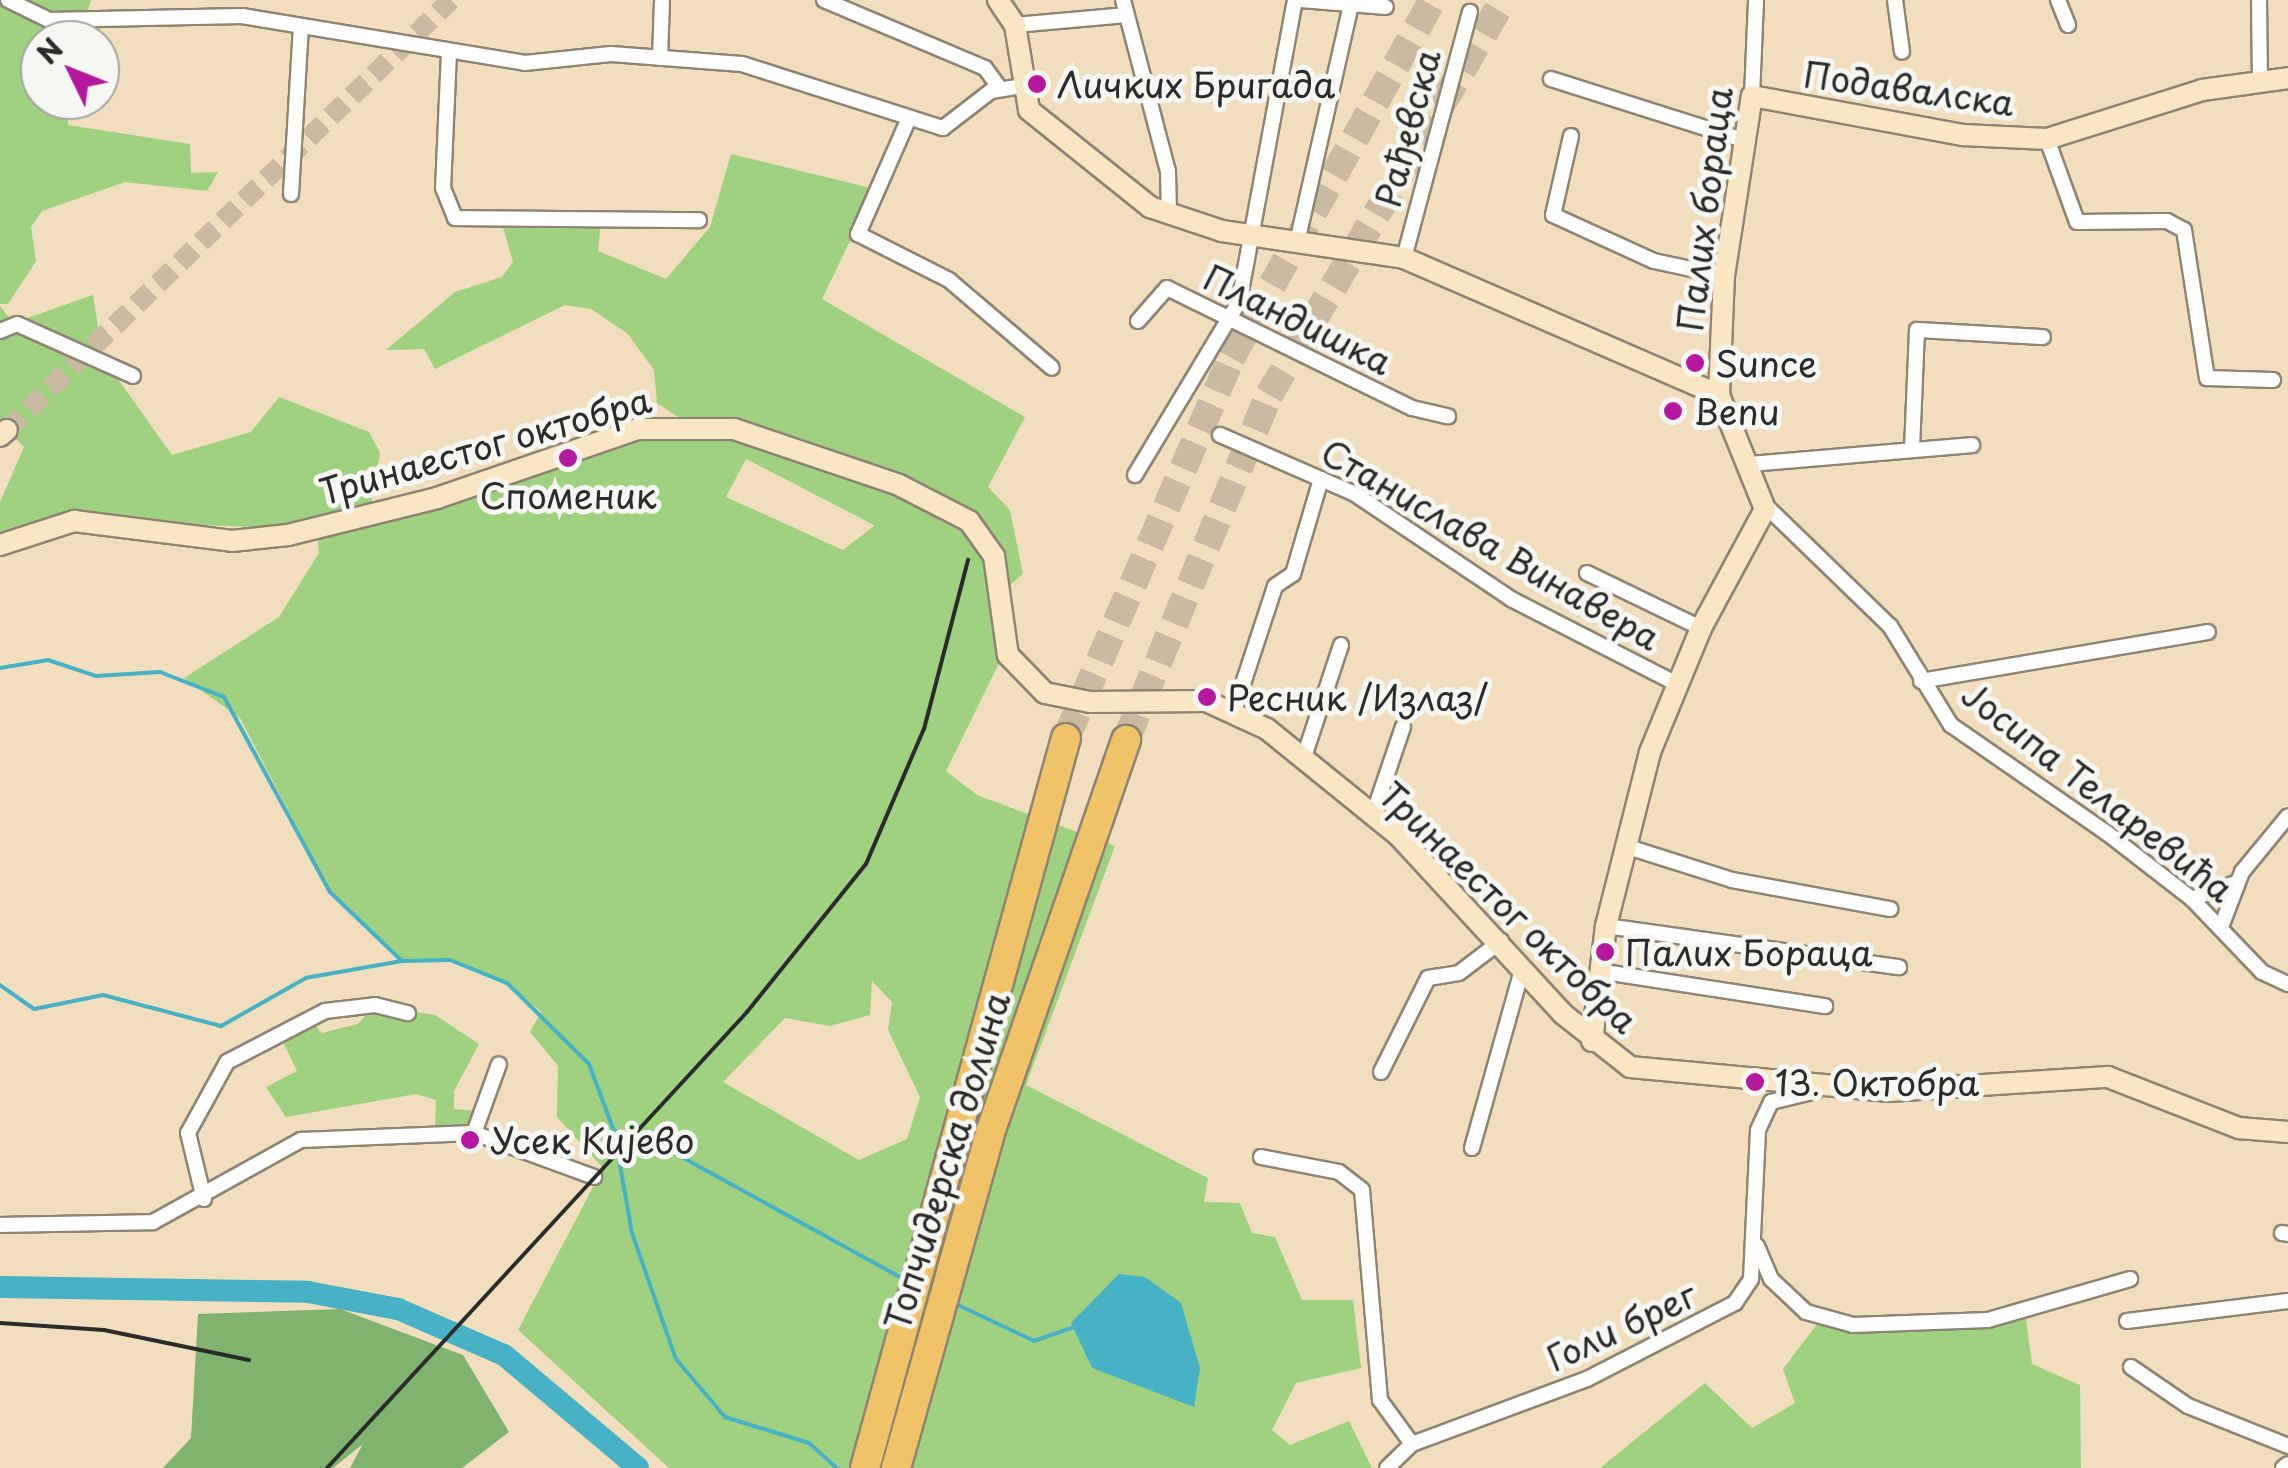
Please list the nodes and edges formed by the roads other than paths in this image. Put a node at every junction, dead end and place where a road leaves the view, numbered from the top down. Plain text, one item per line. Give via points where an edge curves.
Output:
1 (8, 0) edge
2 (824, 0) edge
3 (998, 0) edge
4 (1298, 0) edge
5 (1756, 0) edge
6 (1895, 0) edge
7 (2058, 0) edge
8 (2259, 0) edge
9 (662, 2) edge
10 (1351, 4) junction
11 (1386, 7) dead end
12 (1125, 8) edge
13 (1470, 12) dead end
14 (1015, 25) junction
15 (2068, 25) dead end
16 (301, 26) junction
17 (449, 52) junction
18 (1902, 52) dead end
19 (660, 58) junction
20 (2288, 78) edge
21 (1551, 79) dead end
22 (2260, 80) junction
23 (1020, 86) junction
24 (999, 87) junction
25 (1752, 96) junction
26 (909, 118) junction
27 (1571, 136) dead end
28 (2047, 138) junction
29 (1746, 141) junction
30 (291, 194) dead end
31 (1170, 216) junction
32 (699, 220) dead end
33 (1248, 234) junction
34 (1298, 238) junction
35 (1404, 258) junction
36 (1724, 276) junction
37 (1231, 318) junction
38 (1138, 321) dead end
39 (0, 331) edge
40 (2044, 337) dead end
41 (1052, 368) dead end
42 (134, 376) dead end
43 (2273, 380) dead end
44 (1720, 396) junction
45 (1448, 416) dead end
46 (1220, 435) dead end
47 (1972, 445) dead end
48 (1912, 449) junction
49 (1751, 464) junction
50 (1135, 474) dead end
51 (1321, 479) junction
52 (1766, 506) junction
53 (0, 545) edge
54 (1587, 572) dead end
55 (1701, 628) junction
56 (2208, 632) dead end
57 (1341, 645) dead end
58 (1921, 681) junction
59 (1676, 684) junction
60 (1234, 708) junction
61 (1403, 728) dead end
62 (1066, 738) tunnel mouth
63 (1126, 740) tunnel mouth
64 (1303, 760) junction
65 (1373, 814) junction
66 (2288, 816) edge
67 (1625, 846) junction
68 (2236, 882) junction
69 (2192, 900) junction
70 (1890, 910) dead end
71 (1606, 926) junction
72 (2221, 927) junction
73 (1502, 940) junction
74 (1524, 966) junction
75 (1899, 967) dead end
76 (1598, 972) junction
77 (2288, 984) edge
78 (1590, 1004) junction
79 (1825, 1006) dead end
80 (408, 1013) dead end
81 (1563, 1014) junction
82 (1592, 1042) junction
83 (498, 1064) dead end
84 (1381, 1072) dead end
85 (1864, 1088) junction
86 (2288, 1132) edge
87 (474, 1133) junction
88 (1472, 1148) dead end
89 (1261, 1157) dead end
90 (594, 1176) dead end
91 (204, 1199) junction
92 (0, 1225) edge
93 (1750, 1232) junction
94 (2130, 1279) dead end
95 (2288, 1301) edge
96 (2127, 1321) dead end
97 (2131, 1367) dead end
98 (1412, 1444) junction
99 (2288, 1446) edge
100 (866, 1468) edge
101 (896, 1468) edge
102 (1387, 1468) edge

1 - 16 street via 48,20 242,16
2 - 24 street via 985,68
3 - 14 street
4 - 10 street
4 - 33 street
5 - 25 street, Палих бораца
6 - 18 street
7 - 15 street
8 - 22 street
9 - 19 street
10 - 11 street
10 - 34 street
12 - 14 street
12 - 31 street via 1168,171
13 - 35 street, Рађевска
14 - 23 street
16 - 17 street
16 - 30 street
17 - 19 street via 533,63
17 - 32 street via 443,188 455,218
19 - 26 street via 788,73
20 - 22 street, Подавалска
21 - 29 street
22 - 28 street, Подавалска
23 - 24 street
23 - 31 street via 1039,121
24 - 26 street via 950,128
25 - 28 street, Подавалска via 1963,135
25 - 29 street, Палих бораца
26 - 41 street via 858,234 949,280
27 - 36 street via 1554,214 1654,261
28 - 43 street via 2077,222 2168,221 2184,230 2206,378
29 - 36 street, Палих бораца
31 - 33 street
33 - 34 street
33 - 37 street
34 - 35 street
35 - 44 street
36 - 44 street, Палих бораца
37 - 38 street, Пландишка via 1160,288
37 - 45 street, Пландишка via 1412,408
37 - 50 street
39 - 42 street via 17,324
40 - 48 street via 1917,330
44 - 49 street, Палих бораца
46 - 51 street, Станислава Винавера
47 - 48 street
48 - 49 street
49 - 52 street, Палих бораца
51 - 59 street, Станислава Винавера via 1511,599
51 - 60 street via 1294,573 1277,583
52 - 55 street
52 - 58 street, Јосипа Теларевића via 1890,626
53 - 60 street, Тринаестог октобра via 74,522 262,538 437,498 637,429 734,429 899,485 969,522 994,556 1008,656 1046,693
54 - 55 street
55 - 59 street
56 - 58 street, Јосипа Теларевића
57 - 64 street
58 - 69 street, Јосипа Теларевића via 1968,740
59 - 67 street
60 - 64 street, Тринаестог октобра
61 - 65 street
62 - 100 highway, Топчидерска долина
63 - 101 highway, Топчидерска долина via 956,1243
64 - 65 street, Тринаестог октобра
65 - 73 street, Тринаестог октобра
66 - 68 street
67 - 70 street via 1732,880
67 - 71 street
68 - 69 street
68 - 72 street
69 - 72 street, Јосипа Теларевића
71 - 75 street
71 - 76 street
72 - 77 street, Јосипа Теларевића via 2262,972
73 - 74 street, Тринаестог октобра
73 - 84 street via 1459,973 1428,978
74 - 81 street, Тринаестог октобра
74 - 88 street
76 - 78 street
76 - 79 street
78 - 81 street
78 - 82 street
80 - 91 street via 376,1004 325,1011 227,1062 188,1133
81 - 82 street, Тринаестог октобра
82 - 85 street, Тринаестог октобра via 1644,1070
83 - 87 street
85 - 86 street, Тринаестог октобра via 2108,1077 2238,1128
85 - 93 street, Голи брег via 1771,1102 1758,1130
87 - 90 street
87 - 91 street via 301,1140
89 - 98 street via 1339,1172 1362,1190 1380,1400
91 - 92 street via 136,1225
93 - 94 street via 1785,1292 1821,1319 1853,1325 1988,1320
93 - 98 street, Голи брег via 1751,1278 1728,1310 1564,1389
95 - 96 street
97 - 99 street via 2188,1406
98 - 102 street, Голи брег

